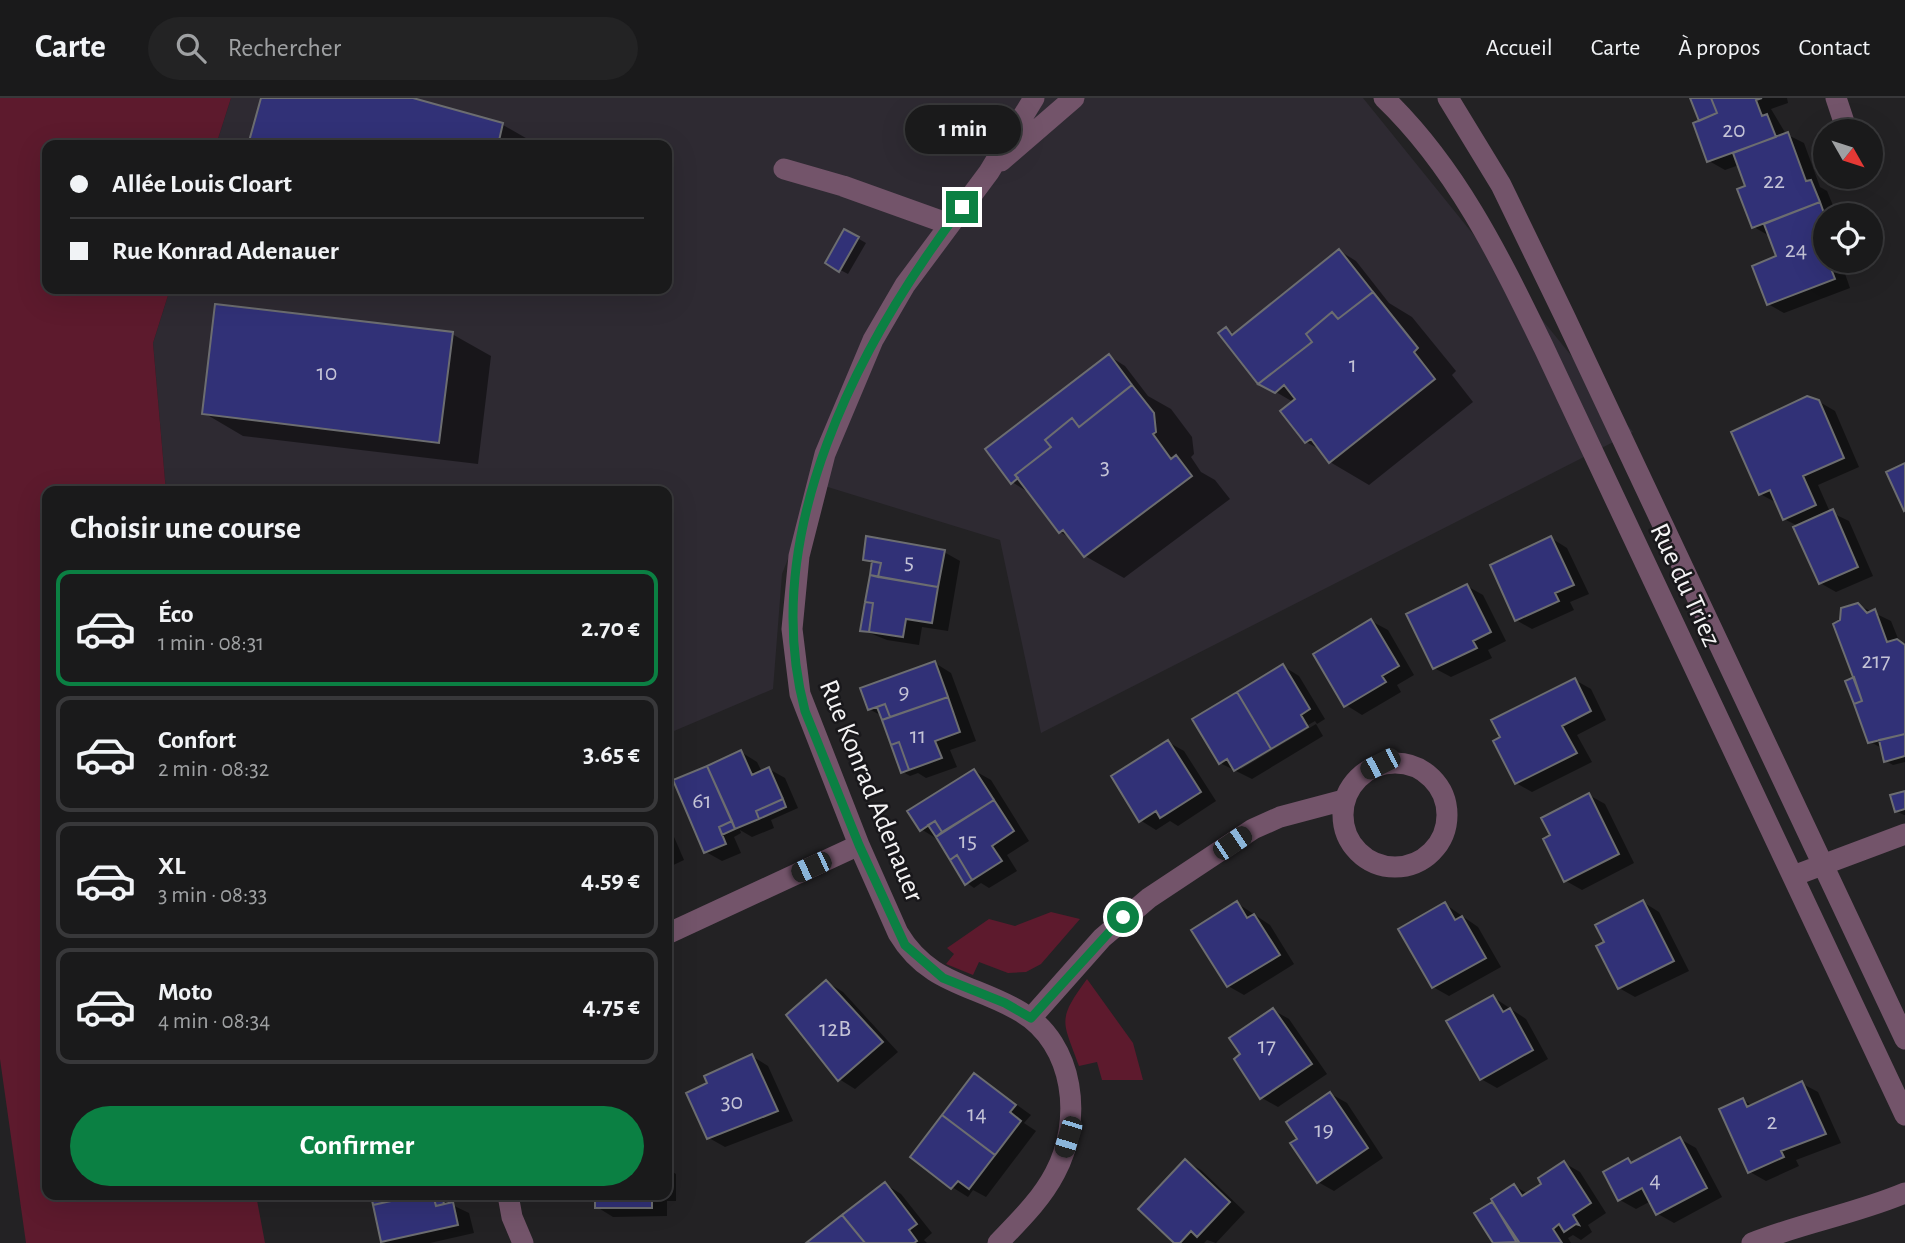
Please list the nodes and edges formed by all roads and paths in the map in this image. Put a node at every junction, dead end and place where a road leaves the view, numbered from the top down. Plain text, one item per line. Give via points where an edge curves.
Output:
1 (1034, 98) edge
2 (1074, 98) edge
3 (1384, 98) edge
4 (1448, 98) edge
5 (1836, 98) edge
6 (1843, 119) edge
7 (784, 169) dead end
8 (989, 172) junction
9 (949, 224) junction
10 (1344, 800) junction
11 (1905, 834) edge
12 (859, 845) junction
13 (1824, 863) junction
14 (1793, 876) junction
15 (672, 932) edge
16 (1031, 1018) junction
17 (1905, 1039) edge
18 (1905, 1115) edge
19 (1905, 1193) edge
20 (509, 1200) edge
21 (523, 1243) edge
22 (998, 1243) edge
23 (1752, 1243) edge

1 - 8 street, Rue Konrad Adenauer
2 - 8 street, Rue Konrad Adenauer
3 - 14 street, Rue du Triez via 1445,168 1488,237
4 - 13 street, Rue du Triez via 1501,185
5 - 6 street
7 - 9 street
8 - 9 street, Rue Konrad Adenauer
9 - 12 street, Rue Konrad Adenauer via 890,310 848,393 816,481 795,583 793,652 800,694
10 - 10 street via 1344,825 1354,849 1383,867 1401,867 1431,853 1447,822 1447,805 1429,775 1398,762 1365,772
10 - 16 street via 1253,829 1149,898 1102,938
11 - 13 street
12 - 15 street
12 - 16 street, Rue Konrad Adenauer via 898,933 917,958 943,978
13 - 14 street
13 - 17 street, Rue du Triez
14 - 18 street, Rue du Triez
16 - 22 street, Rue Konrad Adenauer via 1049,1037 1065,1067 1070,1099 1068,1137 1049,1184
19 - 23 street
20 - 21 street

